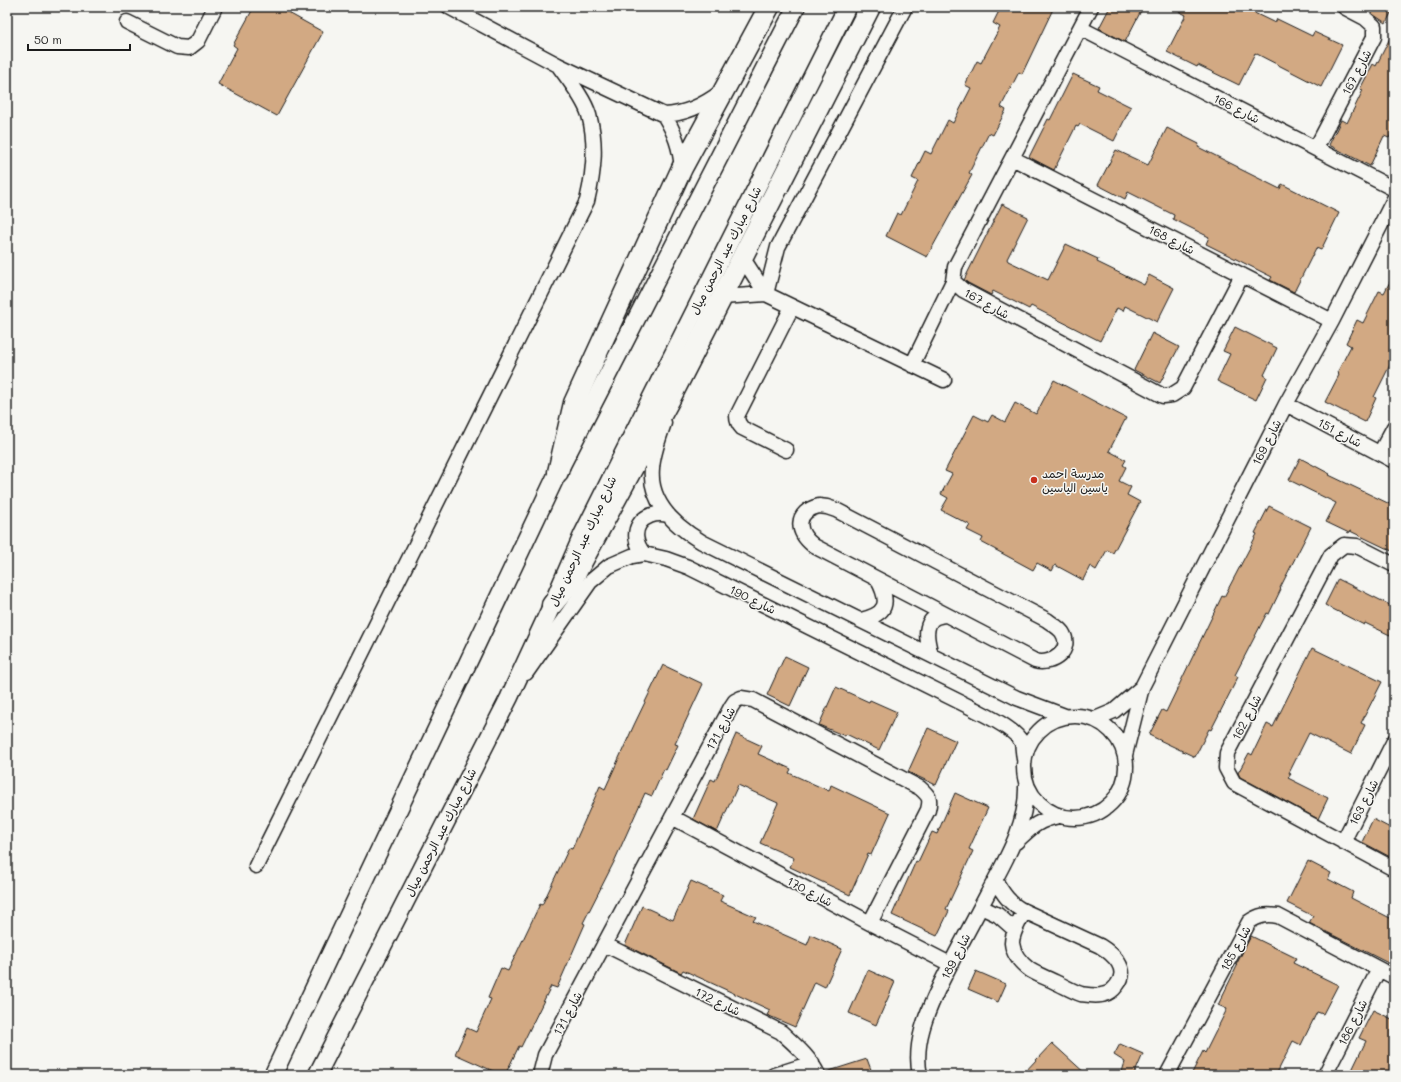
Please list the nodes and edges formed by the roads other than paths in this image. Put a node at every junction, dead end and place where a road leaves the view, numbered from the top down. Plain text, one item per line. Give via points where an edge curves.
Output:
1 (215, 7) edge
2 (449, 7) edge
3 (769, 7) edge
4 (796, 7) edge
5 (847, 7) edge
6 (870, 7) edge
7 (905, 7) edge
8 (1091, 7) edge
9 (1344, 7) edge
10 (127, 22) dead end
11 (1080, 28) junction
12 (558, 65) junction
13 (726, 88) junction
14 (664, 115) junction
15 (1316, 148) junction
16 (1012, 158) junction
17 (682, 168) junction
18 (1394, 189) edge
19 (1394, 199) edge
20 (742, 257) junction
21 (1242, 275) junction
22 (953, 281) junction
23 (766, 294) junction
24 (722, 297) junction
25 (792, 306) junction
26 (1332, 321) junction
27 (912, 365) junction
28 (944, 380) dead end
29 (671, 397) junction
30 (1286, 404) junction
31 (1394, 427) edge
32 (786, 450) dead end
33 (1380, 453) junction
34 (1394, 461) edge
35 (558, 472) junction
36 (668, 515) junction
37 (644, 554) junction
38 (1394, 565) edge
39 (878, 580) junction
40 (552, 605) junction
41 (946, 615) junction
42 (861, 620) junction
43 (931, 655) junction
44 (1142, 687) junction
45 (509, 698) junction
46 (1065, 716) junction
47 (1095, 719) junction
48 (1394, 741) edge
49 (1125, 755) junction
50 (1024, 759) junction
51 (1026, 784) junction
52 (1059, 816) junction
53 (672, 817) junction
54 (1343, 842) junction
55 (1014, 844) junction
56 (256, 866) dead end
57 (1394, 869) edge
58 (995, 880) junction
59 (981, 907) junction
60 (1024, 911) junction
61 (870, 923) junction
62 (1015, 930) junction
63 (604, 944) junction
64 (950, 964) junction
65 (1379, 969) junction
66 (1394, 977) edge
67 (815, 1069) edge
68 (273, 1075) edge
69 (317, 1075) edge
70 (540, 1075) edge
71 (774, 1075) edge
72 (920, 1075) edge
73 (1167, 1075) edge
74 (1324, 1075) edge

1 - 10 street via 198,41 189,48 178,47
2 - 12 street
3 - 13 highway
4 - 35 main road
5 - 40 main road, شارع مبارك عبد الرحمن ميال via 583,534
6 - 20 highway
7 - 23 street via 778,247
8 - 11 street, شارع 167
9 - 15 street, شارع 167 via 1374,26 1374,38
11 - 15 street, شارع 166
11 - 16 street, شارع 167
12 - 14 street
12 - 56 street via 589,114 595,154 593,178 587,201
13 - 14 street via 690,110
13 - 17 highway
14 - 17 street via 674,132
15 - 18 street, شارع 166
16 - 21 street, شارع 168
16 - 22 street, شارع 167 via 955,267
17 - 35 highway via 574,403
19 - 26 street, شارع 169
20 - 23 street
20 - 24 highway
21 - 22 street, شارع 167 via 1183,388 1172,395 1163,396 962,290
21 - 26 street, شارع 168
22 - 27 street
23 - 24 street
23 - 25 street
24 - 29 highway
25 - 27 street
25 - 32 street via 737,420 742,428
26 - 30 street, شارع 169
27 - 28 street
29 - 36 street via 653,458 652,470 655,494
29 - 40 highway via 571,582
30 - 33 street, شارع 151
30 - 44 street, شارع 169
31 - 33 street
33 - 34 street, شارع 151
35 - 68 main road
36 - 37 street via 653,514 641,522 636,535
36 - 42 street via 683,530 702,542
37 - 45 street, شارع 190 via 609,566 590,582
37 - 50 street, شارع 190 via 688,568 974,709 1005,726 1015,735 1022,743
38 - 54 street, شارع 162 via 1357,546 1344,545 1331,554 1227,753 1226,768 1234,783
39 - 41 street
39 - 41 street via 807,541 800,526 801,517 805,512 819,506 836,510 1047,620 1062,633 1065,642 1063,651 1050,662 1035,661
39 - 42 street via 883,590 884,607 878,615
40 - 45 main road, شارع مبارك عبد الرحمن ميال
41 - 43 street via 936,617 927,631
42 - 43 street
43 - 46 street via 1017,698
44 - 47 street, شارع 169 via 1114,711
44 - 49 street, شارع 169
45 - 69 main road, شارع مبارك عبد الرحمن ميال
46 - 47 street
46 - 50 street via 1037,731 1028,744
47 - 49 street via 1109,728 1119,740
48 - 54 street, شارع 163
49 - 52 street via 1123,785 1115,799 1104,809 1090,816
50 - 51 street via 1023,772
51 - 52 street via 1034,798 1045,809
51 - 55 street, شارع 189 via 1026,802
52 - 55 street, شارع 189 via 1035,824
53 - 61 street, شارع 170
53 - 61 street, شارع 171 via 730,707 741,698 753,700 914,785 929,797 928,810
53 - 63 street, شارع 171
54 - 57 street, شارع 162
55 - 58 street, شارع 189
58 - 59 street, شارع 189
58 - 60 street via 1009,901
59 - 62 street via 998,914
59 - 64 street, شارع 189
60 - 62 street
60 - 62 street via 1111,953 1118,961 1122,978 1104,995 1080,993 1031,971 1022,963 1012,943
61 - 64 street, شارع 170
63 - 67 street, شارع 172 via 781,1032 800,1049
63 - 70 street, شارع 171 via 545,1055
64 - 72 street, شارع 189 via 926,1016 918,1051
65 - 66 street, شارع 185
65 - 73 street, شارع 185 via 1278,916 1265,914 1256,917 1249,922
65 - 74 street, شارع 186
67 - 71 street

